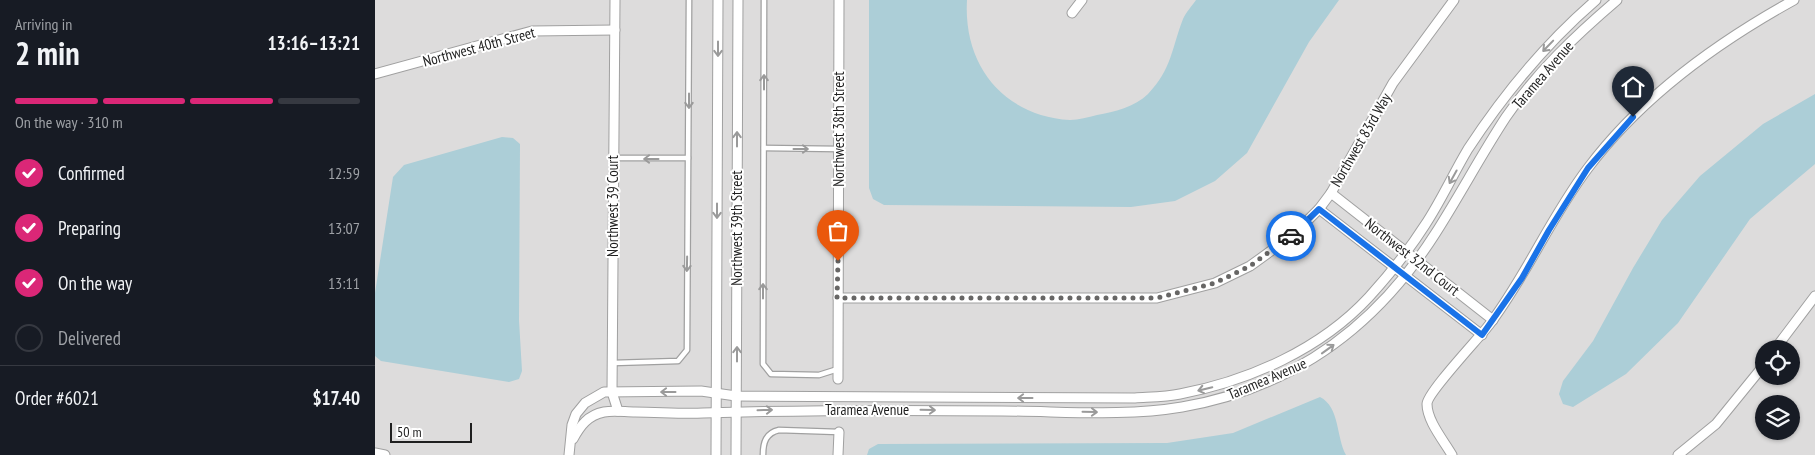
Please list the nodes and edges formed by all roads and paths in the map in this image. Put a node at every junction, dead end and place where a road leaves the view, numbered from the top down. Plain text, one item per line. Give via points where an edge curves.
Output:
1 (615, 0) edge
2 (689, 0) edge
3 (718, 0) edge
4 (738, 0) edge
5 (765, 0) edge
6 (839, 0) edge
7 (1082, 0) edge
8 (1454, 0) edge
9 (1596, 0) edge
10 (1617, 0) edge
11 (1794, 0) edge
12 (1072, 13) dead end
13 (615, 30) junction
14 (375, 74) edge
15 (764, 148) junction
16 (839, 149) junction
17 (613, 158) junction
18 (689, 158) junction
19 (1331, 193) junction
20 (1319, 209) junction
21 (1405, 252) junction
22 (1416, 260) junction
23 (1394, 266) junction
24 (1406, 274) junction
25 (1815, 296) edge
26 (837, 298) junction
27 (1493, 320) junction
28 (1482, 335) junction
29 (1782, 340) edge
30 (613, 363) junction
31 (838, 369) junction
32 (1755, 376) edge
33 (838, 379) dead end
34 (612, 392) junction
35 (717, 394) junction
36 (736, 396) junction
37 (618, 411) junction
38 (736, 411) junction
39 (717, 412) junction
40 (839, 432) joint
41 (570, 444) junction
42 (375, 453) edge
43 (385, 455) edge
44 (569, 455) edge
45 (716, 455) edge
46 (736, 455) edge
47 (763, 455) edge
48 (838, 455) edge
49 (1452, 455) edge
50 (1678, 455) edge

1 - 13 street, Northwest 39 Court
2 -> 18 lane
3 -> 35 street, Northwest 39th Street
36 -> 4 street, Northwest 39th Street
15 -> 5 lane
6 - 16 street, Northwest 38th Street
7 - 12 street
8 - 19 street, Northwest 83rd Way via 1393,83
9 -> 21 street, Taramea Avenue via 1531,64 1493,111 1426,224
10 - 22 street, Taramea Avenue via 1538,75 1507,116 1435,235
11 - 27 street via 1751,24 1699,60 1645,104 1588,168
13 - 14 street, Northwest 40th Street via 532,31
13 - 17 street, Northwest 39 Court
15 -> 16 lane
31 -> 15 lane via 819,375 771,374 763,364
16 - 26 street, Northwest 38th Street
18 -> 17 lane
17 - 30 street, Northwest 39 Court
18 -> 30 lane via 687,350 678,361
19 - 20 street, Northwest 83rd Way
19 - 21 street, Northwest 32nd Court
20 - 23 street, Northwest 32nd Court
20 - 26 street, Northwest 83rd Way via 1293,235 1250,266 1215,283 1157,298
21 - 22 street, Northwest 32nd Court
21 - 23 street, Taramea Avenue
22 - 24 street, Taramea Avenue
22 - 27 street, Northwest 32nd Court
23 - 24 street, Northwest 32nd Court
23 -> 36 street, Taramea Avenue via 1368,298 1330,331 1299,351 1257,372 1179,395 1135,398
24 - 28 street, Northwest 32nd Court
38 -> 24 street, Taramea Avenue via 1131,412 1179,408 1218,400 1283,375 1327,351 1391,293
25 - 29 street
26 - 31 street, Northwest 38th Street
27 - 28 street
28 - 49 street via 1433,390 1427,403 1429,415
30 - 34 street, Northwest 39 Court
31 - 33 street, Northwest 38th Street
32 - 50 street via 1716,424
35 -> 34 street, Taramea Avenue via 701,391
34 - 37 street, Northwest 39 Court
34 - 41 street, Taramea Avenue via 593,397 580,409 574,419
35 - 36 street, Taramea Avenue
35 - 39 street, Northwest 39th Street
36 - 38 street, Northwest 39th Street
37 - 39 street, Taramea Avenue
37 - 41 street, Taramea Avenue via 605,411 589,418 577,430
38 - 39 street, Taramea Avenue
38 - 46 street, Northwest 39th Street
39 - 45 street, Northwest 39th Street
40 - 47 lane via 771,432 766,438
40 - 48 street
41 - 44 street, Taramea Avenue
42 - 43 street

